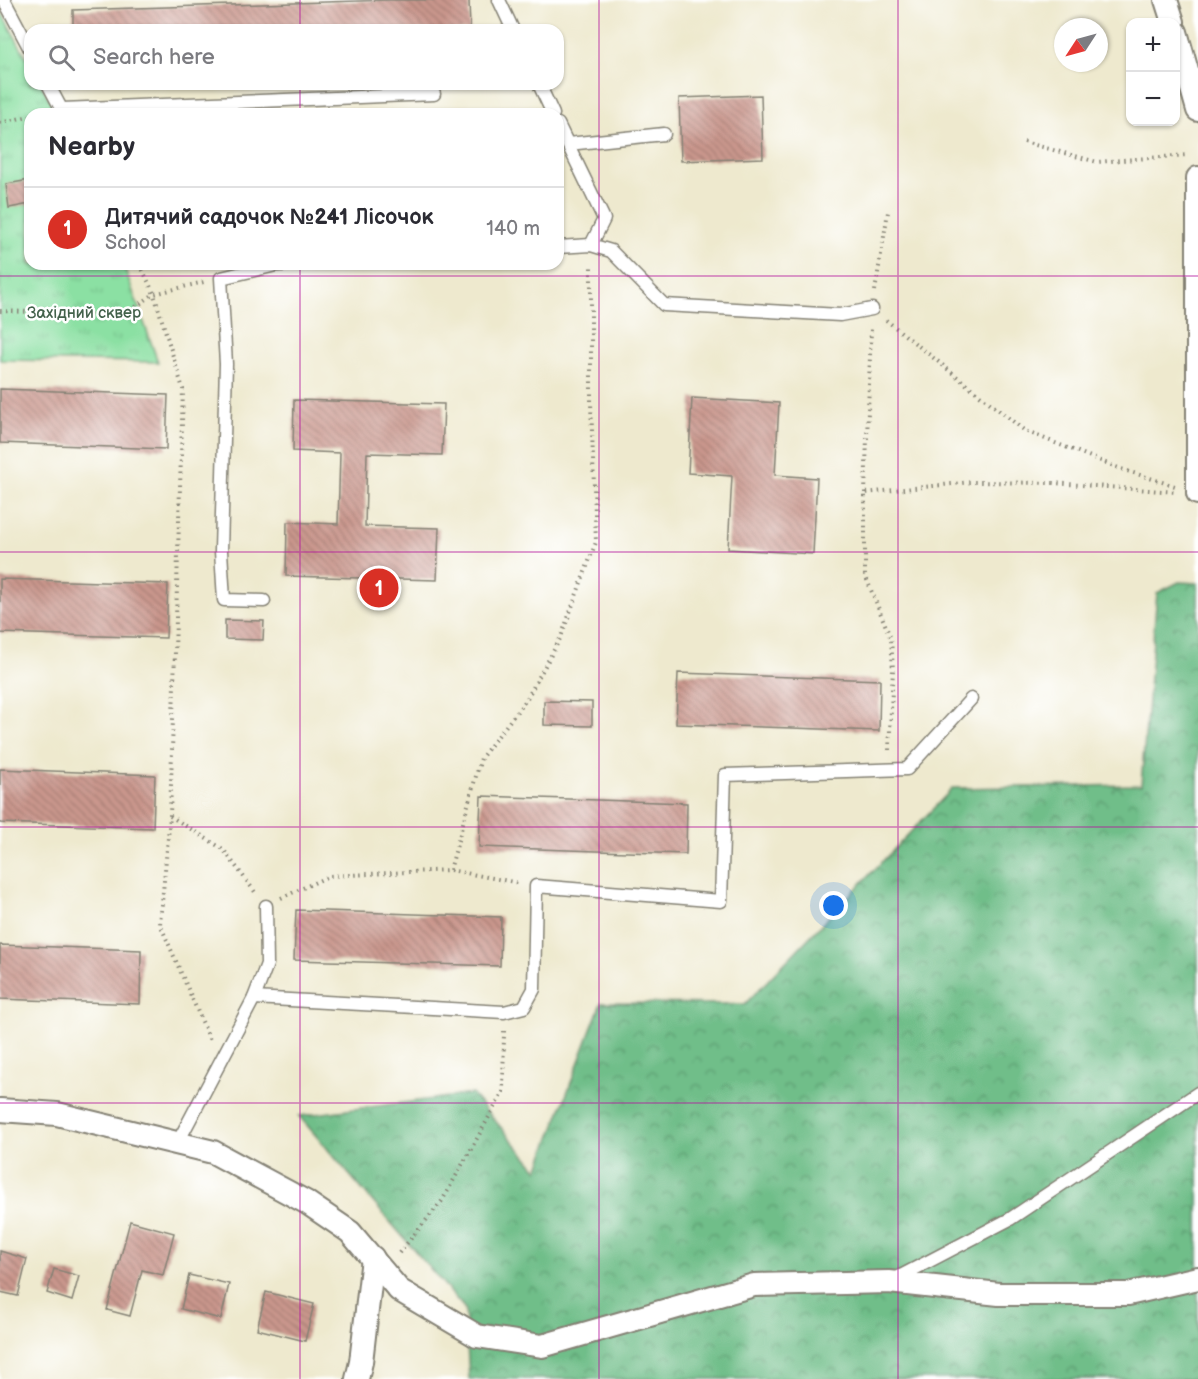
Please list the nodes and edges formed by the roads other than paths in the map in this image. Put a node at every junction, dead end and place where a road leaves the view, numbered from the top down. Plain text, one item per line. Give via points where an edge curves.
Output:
1 (4, 0) edge
2 (499, 0) edge
3 (1166, 0) edge
4 (1172, 18) edge
5 (510, 24) edge
6 (24, 38) edge
7 (1180, 46) edge
8 (51, 90) edge
9 (542, 90) edge
10 (434, 94) dead end
11 (61, 108) edge
12 (128, 108) edge
13 (550, 108) edge
14 (1198, 110) edge
15 (664, 134) dead end
16 (564, 136) edge
17 (568, 144) junction
18 (1198, 178) edge
19 (591, 245) junction
20 (564, 247) edge
21 (255, 270) edge
22 (872, 309) road end
23 (1198, 493) edge
24 (264, 601) dead end
25 (971, 699) dead end
26 (266, 906) road end
27 (254, 998) junction
28 (1198, 1093) edge
29 (0, 1110) edge
30 (178, 1142) junction
31 (378, 1265) junction
32 (1198, 1278) edge
33 (889, 1282) junction
34 (357, 1379) edge

1 - 6 lane
2 - 5 lane
3 - 4 street
7 - 14 street
8 - 11 lane
9 - 13 lane
10 - 12 lane
15 - 17 lane
16 - 17 lane
17 - 19 lane via 604,219
18 - 23 street
19 - 20 lane
19 - 22 lane via 611,251 664,305 840,315
21 - 24 lane via 221,278 226,364 221,551 224,600
25 - 27 lane via 908,769 725,775 721,901 536,886 534,989 524,1007 504,1012
26 - 27 lane via 267,964
27 - 30 lane
28 - 33 lane via 1010,1219
29 - 30 street via 57,1114
30 - 31 street via 213,1152 306,1202 350,1232
31 - 33 street via 399,1290 477,1336 542,1346 754,1285
31 - 34 street
32 - 33 street via 1128,1294 999,1294

